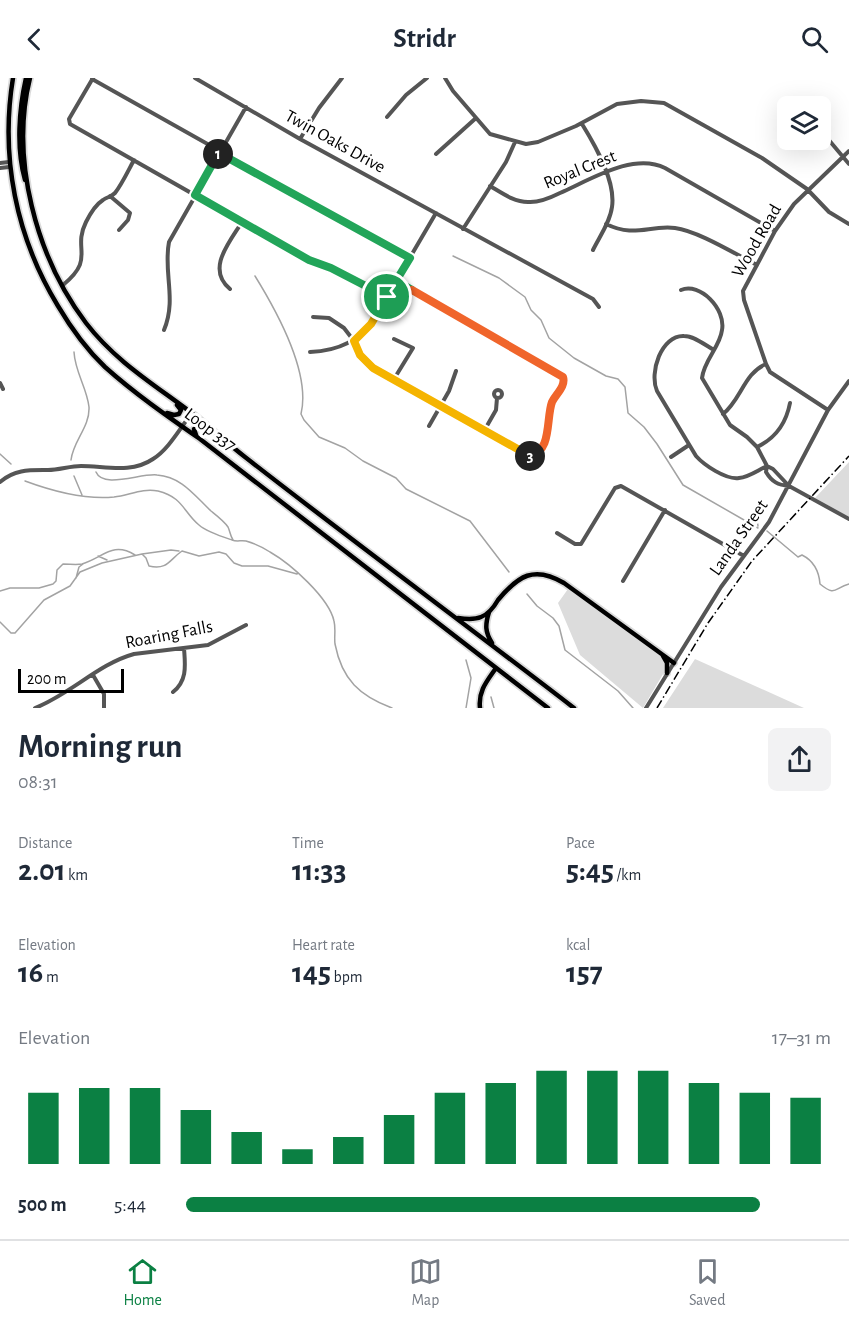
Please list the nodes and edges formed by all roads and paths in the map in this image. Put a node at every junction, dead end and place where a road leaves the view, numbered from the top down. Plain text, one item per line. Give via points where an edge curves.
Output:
1 (13, 78) edge
2 (28, 78) edge
3 (195, 78) edge
4 (342, 78) edge
5 (427, 78) edge
6 (445, 78) edge
7 (92, 79) edge
8 (246, 107) junction
9 (387, 117) dead end
10 (477, 118) junction
11 (582, 124) junction
12 (300, 139) junction
13 (515, 142) junction
14 (831, 143) edge
15 (849, 151) edge
16 (219, 153) junction
17 (436, 154) dead end
18 (843, 157) junction
19 (134, 160) junction
20 (849, 164) edge
21 (0, 165) edge
22 (9, 165) junction
23 (606, 173) junction
24 (490, 186) junction
25 (807, 189) junction
26 (195, 195) junction
27 (110, 196) junction
28 (436, 213) junction
29 (242, 222) junction
30 (606, 224) junction
31 (849, 224) edge
32 (463, 228) junction
33 (119, 230) dead end
34 (775, 231) junction
35 (593, 250) dead end
36 (410, 258) junction
37 (757, 265) junction
38 (396, 281) junction
39 (63, 285) junction
40 (230, 289) dead end
41 (681, 290) dead end
42 (387, 297) junction
43 (599, 307) dead end
44 (313, 317) dead end
45 (164, 330) dead end
46 (394, 339) dead end
47 (354, 341) junction
48 (714, 350) junction
49 (310, 352) dead end
50 (766, 364) junction
51 (456, 371) dead end
52 (394, 380) junction
53 (849, 381) edge
54 (0, 383) edge
55 (3, 389) dead end
56 (497, 398) dead end
57 (174, 401) junction
58 (790, 403) dead end
59 (441, 405) junction
60 (154, 406) junction
61 (828, 410) junction
62 (192, 413) junction
63 (723, 414) junction
64 (182, 426) junction
65 (429, 426) dead end
66 (484, 431) junction
67 (216, 433) junction
68 (200, 439) junction
69 (689, 445) junction
70 (757, 447) junction
71 (671, 457) dead end
72 (767, 466) junction
73 (776, 473) junction
74 (771, 479) junction
75 (0, 482) edge
76 (789, 486) junction
77 (664, 510) junction
78 (849, 519) edge
79 (556, 533) dead end
80 (744, 556) junction
81 (623, 581) dead end
82 (489, 612) junction
83 (455, 617) junction
84 (246, 625) dead end
85 (494, 647) junction
86 (184, 648) junction
87 (661, 653) junction
88 (674, 663) junction
89 (496, 668) junction
90 (667, 673) junction
91 (93, 675) junction
92 (173, 692) dead end
93 (35, 708) edge
94 (104, 708) edge
95 (480, 708) edge
96 (548, 708) edge
97 (574, 708) edge
98 (646, 708) edge

1 - 22 main road, Loop 337 via 8,114
2 - 39 main road, Loop 337 via 24,134 29,190 37,223
3 - 8 street, Twin Oaks Drive
4 - 12 street
5 - 9 street
6 - 10 street
7 - 16 street
7 - 19 street via 69,122
8 - 12 street, Twin Oaks Drive
8 - 16 street
10 - 13 street via 490,134
10 - 17 street
11 - 13 street via 534,143
11 - 23 street
11 - 25 street via 621,103 647,100 664,104 762,158
12 - 28 street, Twin Oaks Drive
13 - 24 street
14 - 18 street
15 - 18 street, Wood Road
16 - 26 street
16 - 36 street
18 - 20 street
18 - 25 street, Wood Road
19 - 26 street
19 - 27 street
21 - 22 street
22 - 60 main road, Loop 337 via 26,243 68,323 104,366
23 - 24 street, Royal Crest via 547,199 529,202 515,200
23 - 30 street via 612,201
23 - 34 street, Royal Crest via 637,163 661,166
24 - 32 street
25 - 31 street via 829,212
25 - 34 street, Wood Road
26 - 29 street
26 - 45 street via 168,245 171,306
27 - 33 street via 130,213
27 - 39 street via 96,202 82,230 79,268
28 - 32 street, Twin Oaks Drive
28 - 36 street
29 - 40 street via 219,263 221,279
29 - 42 street
30 - 35 street
30 - 37 street via 628,231 682,230
32 - 43 street, Twin Oaks Drive via 592,298
34 - 37 street, Wood Road
36 - 38 street
37 - 50 street, Wood Road via 745,285 744,297
38 - 42 street
38 - 66 street via 564,379 550,409 545,440 533,456
39 - 57 main road, Loop 337 via 85,321 108,348
41 - 48 street via 689,288 718,307 722,332
42 - 47 street via 371,324
44 - 47 street via 337,322
46 - 52 street via 413,348
47 - 49 street
47 - 52 street via 368,364
48 - 63 street via 702,378
48 - 69 street via 692,338 678,336 666,344 654,369 657,391
50 - 61 street via 776,378
50 - 63 street via 754,369
51 - 59 street
52 - 59 street
53 - 61 street, Landa Street
54 - 55 street
56 - 66 street via 496,410
57 - 60 main road via 181,410 178,415
57 - 62 main road, Loop 337
58 - 70 street via 788,416 774,437
59 - 65 street
59 - 66 street
60 - 64 main road, Loop 337
61 - 76 street, Landa Street
62 - 64 street
62 - 67 main road, Loop 337
63 - 70 street via 730,425
64 - 68 main road, Loop 337
64 - 75 street via 162,452 142,465 25,470
67 - 68 main road via 199,426 194,429
67 - 83 main road, Loop 337
68 - 89 main road, Loop 337
69 - 71 street
69 - 72 street via 701,461 732,478
70 - 72 street
72 - 73 street
72 - 74 street
73 - 74 street
73 - 76 street
74 - 76 street
76 - 78 street
76 - 80 street, Landa Street
77 - 79 street via 618,486 581,544
77 - 80 street
77 - 81 street
80 - 88 street, Landa Street via 720,586
82 - 83 main road via 471,619
82 - 85 main road via 485,624
82 - 87 main road via 519,579 547,575
83 - 85 main road, Loop 337
84 - 86 street, Roaring Falls via 214,643
85 - 97 main road
86 - 91 street, Roaring Falls via 134,654
86 - 92 street via 184,676
87 - 88 main road
87 - 90 main road
88 - 90 street, Landa Street
89 - 95 main road via 480,694
89 - 96 main road, Loop 337
90 - 98 street, Landa Street
91 - 93 street, Roaring Falls
91 - 94 street via 104,694

